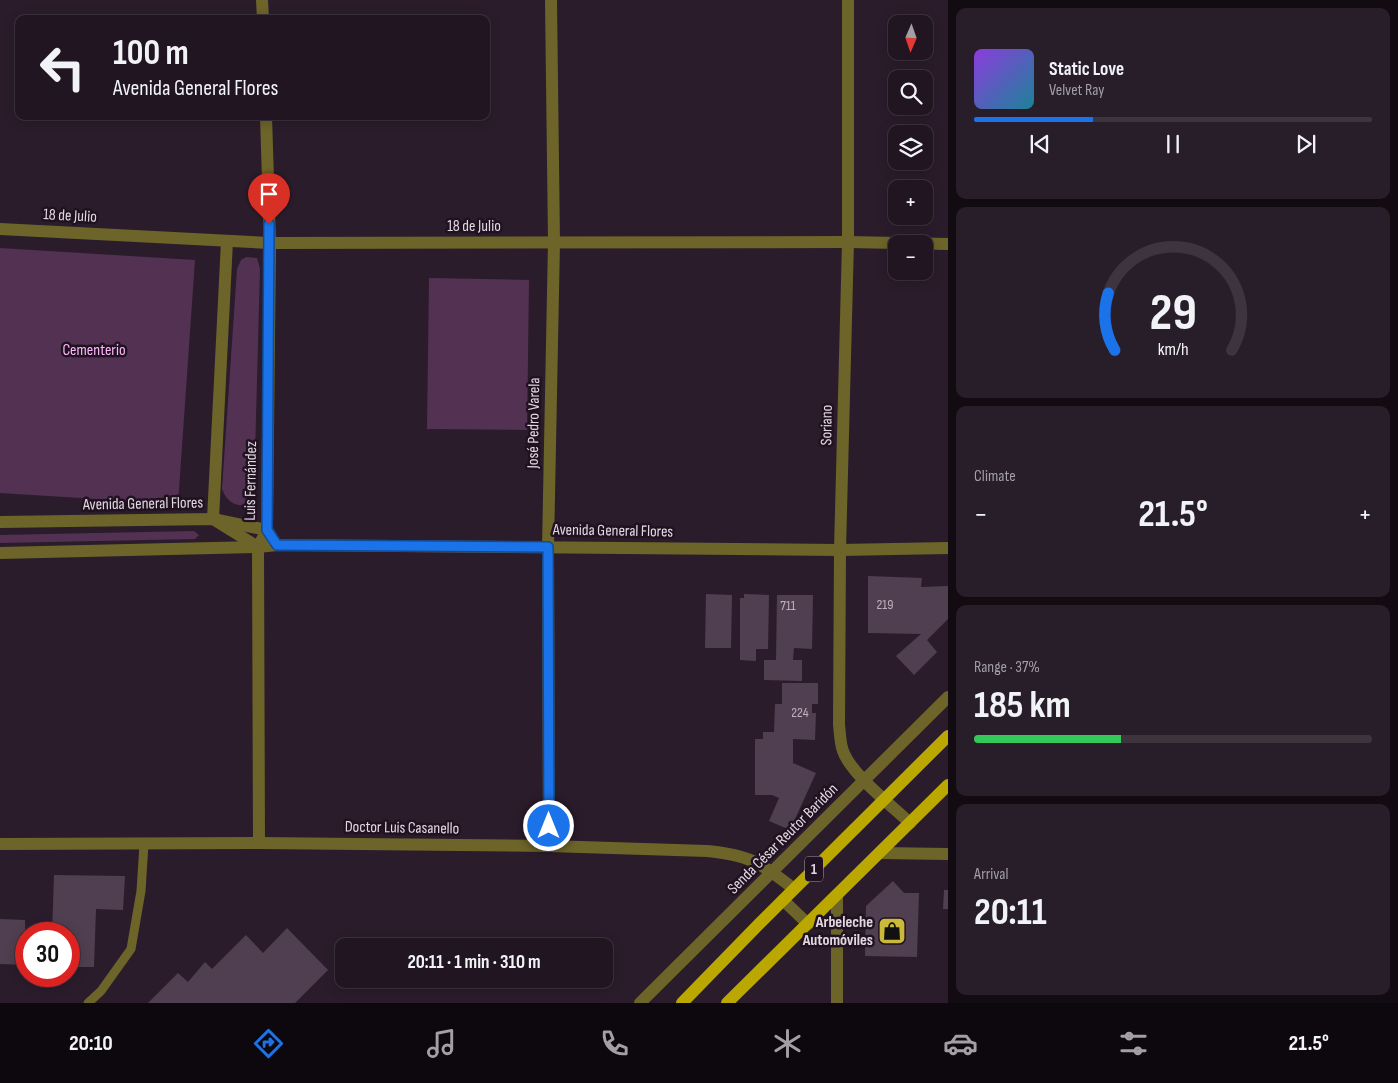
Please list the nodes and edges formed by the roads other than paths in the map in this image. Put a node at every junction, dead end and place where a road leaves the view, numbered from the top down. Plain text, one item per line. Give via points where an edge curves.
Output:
1 (262, 0) edge
2 (551, 0) edge
3 (848, 0) edge
4 (263, 15) edge
5 (266, 120) edge
6 (0, 228) edge
7 (227, 241) junction
8 (554, 242) junction
9 (848, 242) junction
10 (270, 243) junction
11 (948, 244) edge
12 (213, 519) junction
13 (0, 522) edge
14 (267, 530) junction
15 (277, 545) junction
16 (548, 547) junction
17 (258, 548) junction
18 (948, 548) edge
19 (840, 550) junction
20 (0, 553) edge
21 (948, 698) edge
22 (948, 736) edge
23 (865, 780) junction
24 (948, 785) edge
25 (885, 799) junction
26 (910, 823) junction
27 (259, 843) junction
28 (0, 844) edge
29 (144, 844) junction
30 (549, 846) junction
31 (880, 853) junction
32 (948, 854) edge
33 (772, 872) junction
34 (794, 889) junction
35 (837, 895) junction
36 (783, 900) junction
37 (808, 924) junction
38 (88, 1003) edge
39 (640, 1003) edge
40 (682, 1003) edge
41 (727, 1003) edge
42 (837, 1003) edge

1 - 4 street
2 - 8 street, José Pedro Varela
3 - 9 street, Soriano
5 - 10 street, Luis Fernández
6 - 7 street, 18 de Julio
7 - 10 street, 18 de Julio
7 - 12 street
8 - 9 street, 18 de Julio
8 - 10 street, 18 de Julio
8 - 16 street, José Pedro Varela
9 - 11 street, 18 de Julio
9 - 19 street, Soriano
10 - 14 street, Luis Fernández
12 - 13 street, Avenida General Flores
12 - 14 street, Avenida General Flores
12 - 17 street
14 - 15 street
14 - 17 street, Luis Fernández
15 - 16 street, Avenida General Flores
15 - 17 street, Avenida General Flores
16 - 19 street, Avenida General Flores
16 - 30 street, José Pedro Varela
17 - 20 street, Avenida General Flores
17 - 27 street, Luis Fernández
18 - 19 street, Avenida General Flores
19 - 23 street, Soriano via 839,724 843,751
21 - 23 street, Senda César Reutor Baridón
22 - 25 main road, 1
23 - 25 street, Soriano
23 - 33 street, Senda César Reutor Baridón
24 - 26 main road, 1
25 - 26 street, Soriano
25 - 34 main road, 1
26 - 31 main road, 1
27 - 29 street, Doctor Luis Casanello
27 - 30 street, Doctor Luis Casanello
28 - 29 street, Doctor Luis Casanello
29 - 38 lane via 141,891 131,948 101,991
30 - 33 street, Doctor Luis Casanello via 727,853 752,860
31 - 32 street
31 - 35 main road, 1
33 - 34 street, Doctor Luis Casanello
33 - 39 street, Senda César Reutor Baridón
34 - 36 main road, 1
35 - 37 main road, 1
35 - 42 street
36 - 37 street
36 - 40 main road, 1
37 - 41 main road, 1

